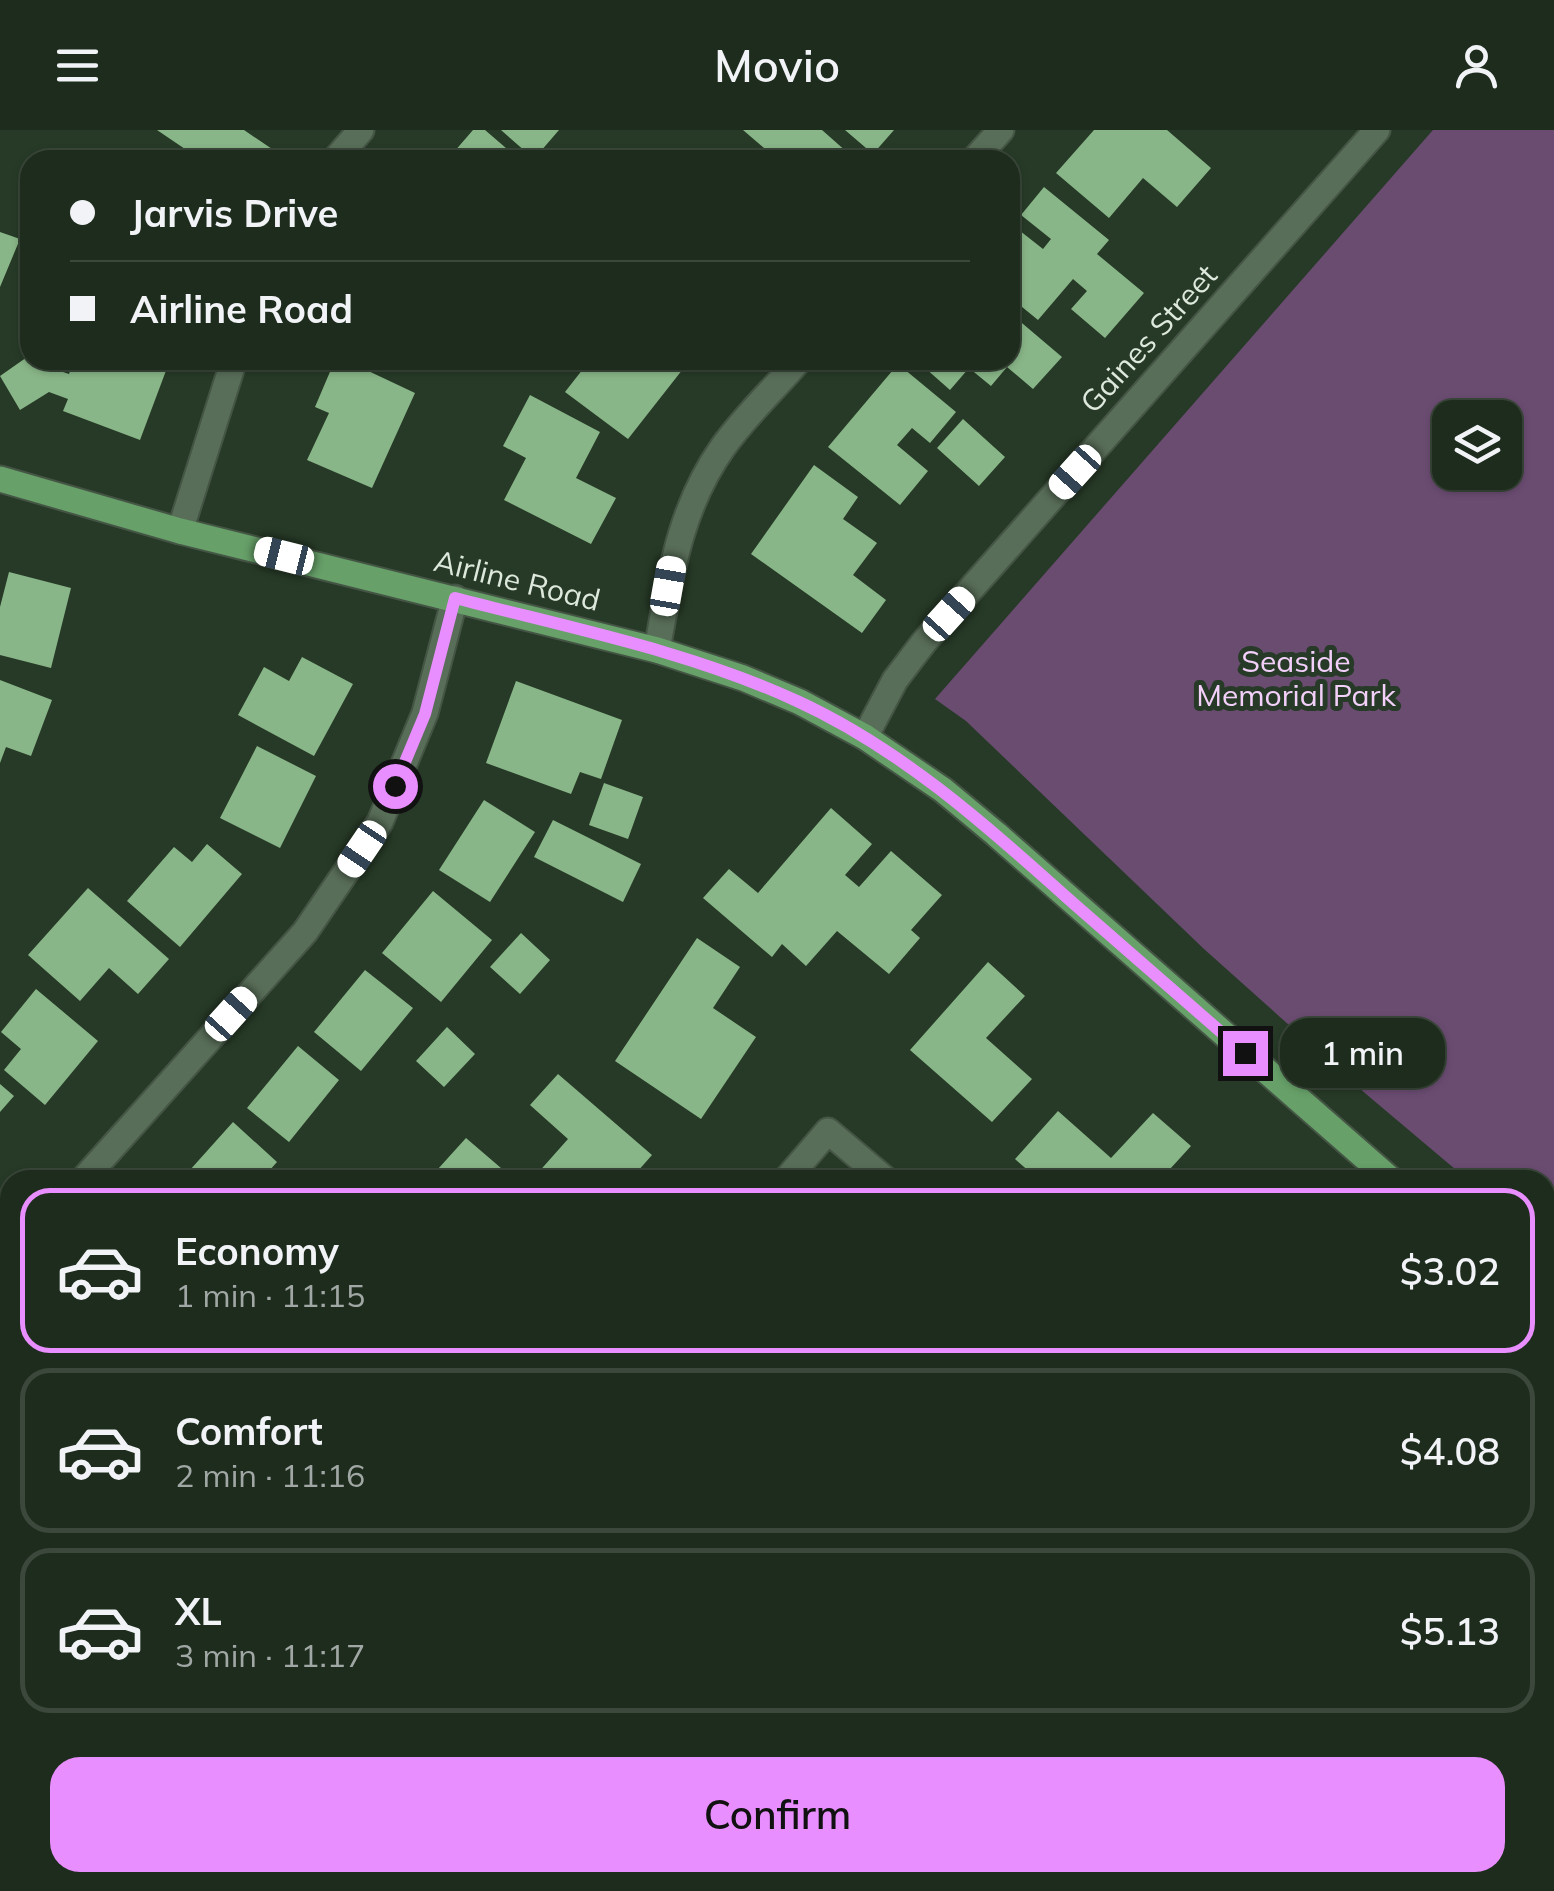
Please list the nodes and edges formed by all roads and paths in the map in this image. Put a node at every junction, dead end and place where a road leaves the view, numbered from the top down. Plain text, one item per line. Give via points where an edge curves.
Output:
1 (361, 130) edge
2 (1000, 130) edge
3 (1377, 130) edge
4 (344, 150) edge
5 (983, 150) edge
6 (231, 370) edge
7 (790, 370) edge
8 (0, 479) edge
9 (180, 531) junction
10 (455, 598) junction
11 (657, 650) junction
12 (865, 737) junction
13 (92, 1170) edge
14 (795, 1170) edge
15 (874, 1170) edge
16 (1380, 1170) edge

1 - 4 street
2 - 5 street
3 - 12 street, Gaines Street via 924,642
6 - 9 street
7 - 11 street via 723,448 693,500 674,554
8 - 9 main road, Airline Road
9 - 10 main road, Airline Road
10 - 11 main road, Airline Road
10 - 13 street via 425,714 380,822 305,932
11 - 12 main road, Airline Road via 744,678
12 - 16 main road, Airline Road via 996,834
14 - 15 street via 828,1131

